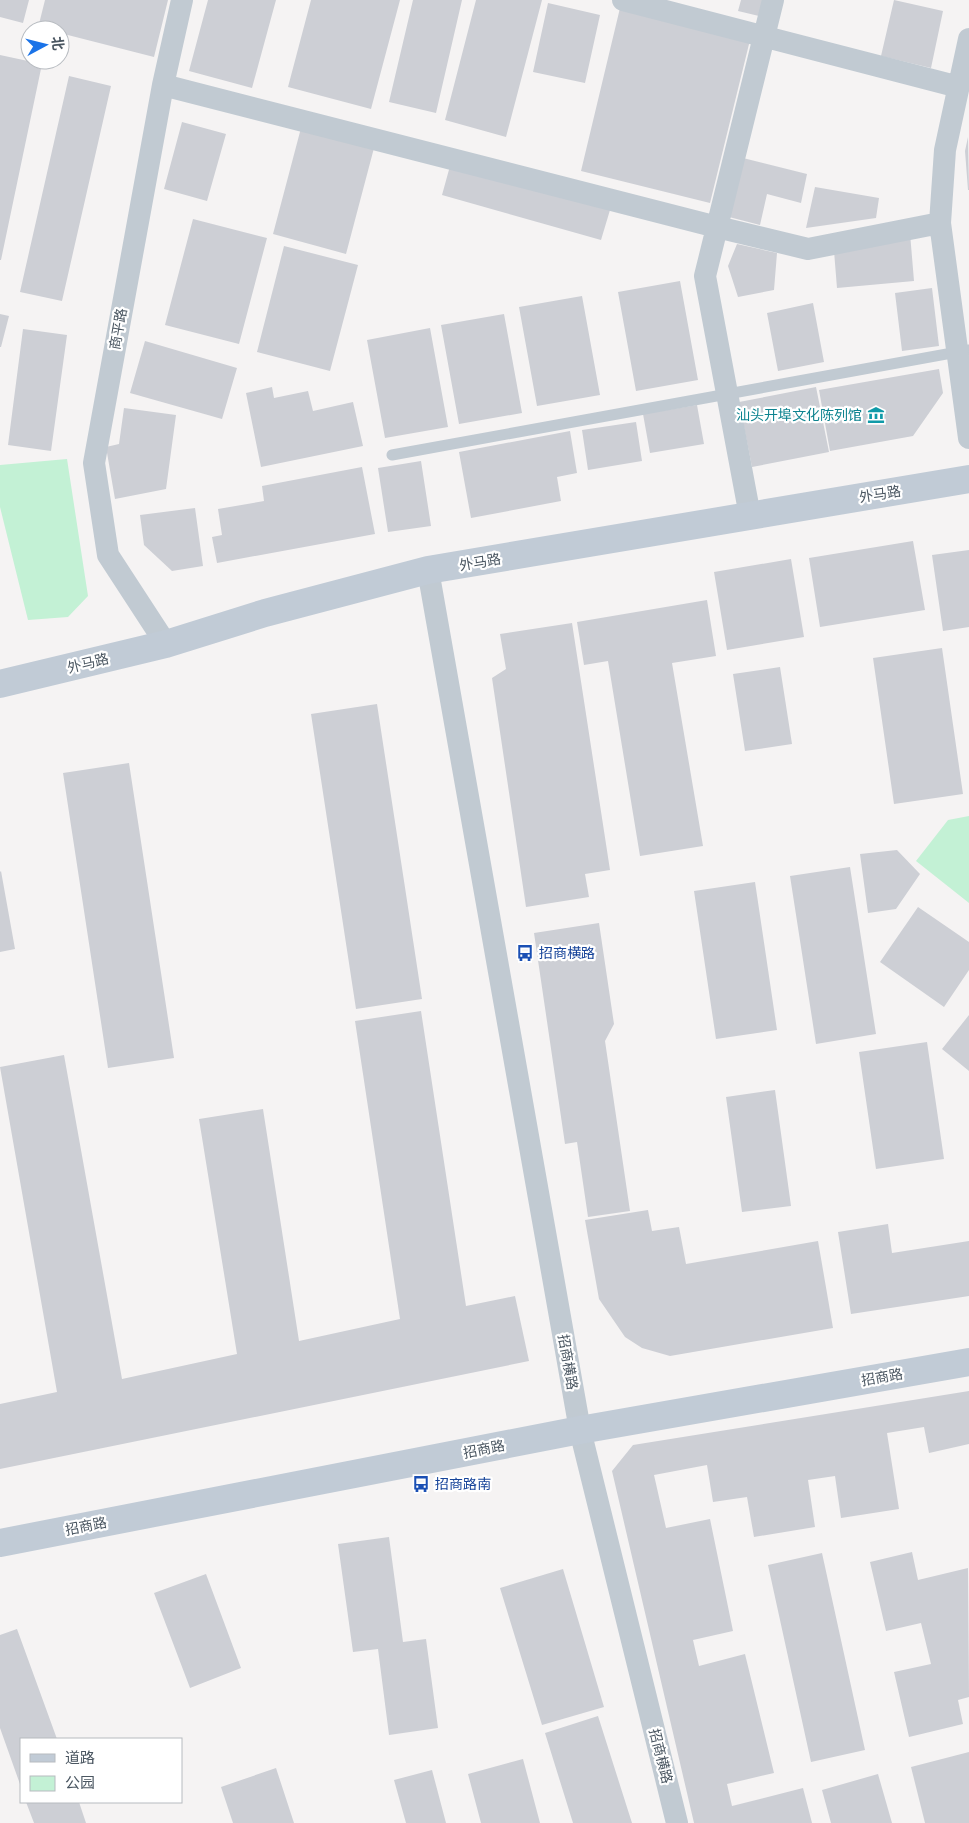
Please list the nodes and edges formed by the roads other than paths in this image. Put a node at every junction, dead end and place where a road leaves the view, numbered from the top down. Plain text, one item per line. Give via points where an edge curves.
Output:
1 (182, 0) edge
2 (623, 0) edge
3 (774, 0) edge
4 (764, 36) junction
5 (969, 39) edge
6 (163, 85) junction
7 (964, 88) edge
8 (940, 223) junction
9 (717, 227) junction
10 (963, 351) edge
11 (727, 394) junction
12 (969, 438) edge
13 (392, 455) dead end
14 (969, 480) edge
15 (750, 516) junction
16 (428, 570) junction
17 (166, 644) junction
18 (0, 684) edge
19 (969, 1362) edge
20 (580, 1430) junction
21 (0, 1543) edge
22 (678, 1823) edge

1 - 6 street, 商平路
2 - 4 street
3 - 4 street
4 - 7 street
4 - 9 street
5 - 7 street
6 - 9 street
6 - 17 street, 商平路 via 94,463 108,556
7 - 8 street via 945,150
8 - 9 street via 808,249
8 - 10 street
9 - 11 street via 705,276
10 - 11 lane
10 - 12 street
11 - 13 lane
11 - 15 street
14 - 15 street, 外马路
15 - 16 street, 外马路
16 - 17 street, 外马路 via 265,613
16 - 20 street, 招商横路
17 - 18 street, 外马路
19 - 20 street, 招商路
20 - 21 street, 招商路
20 - 22 street, 招商横路

